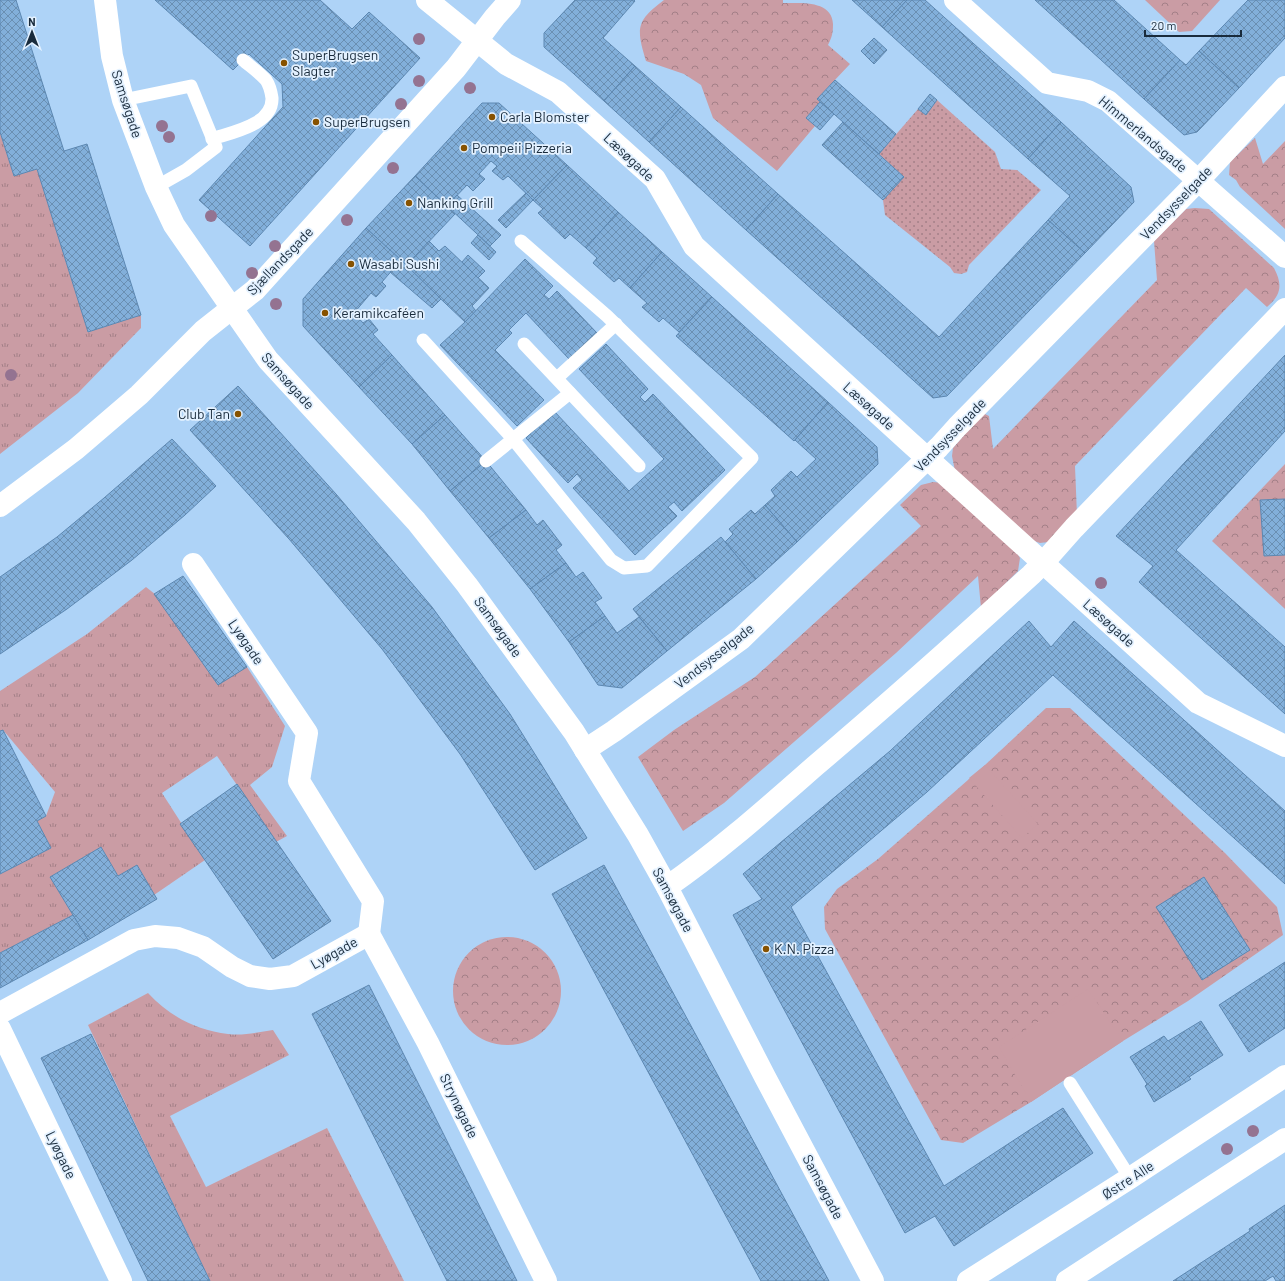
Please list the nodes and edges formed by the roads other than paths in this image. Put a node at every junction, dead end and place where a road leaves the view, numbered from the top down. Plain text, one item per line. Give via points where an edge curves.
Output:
1 (105, 0) edge
2 (427, 0) edge
3 (510, 0) edge
4 (955, 0) edge
5 (478, 40) junction
6 (243, 60) dead end
7 (1285, 87) edge
8 (123, 100) junction
9 (212, 139) junction
10 (1199, 180) junction
11 (156, 187) junction
12 (522, 241) dead end
13 (1285, 256) edge
14 (231, 308) junction
15 (1285, 309) edge
16 (616, 324) junction
17 (423, 340) dead end
18 (524, 344) dead end
19 (557, 378) junction
20 (570, 393) junction
21 (513, 439) junction
22 (927, 458) junction
23 (486, 461) dead end
24 (639, 466) dead end
25 (0, 506) edge
26 (1042, 563) junction
27 (193, 564) dead end
28 (1285, 746) edge
29 (585, 750) junction
30 (667, 887) junction
31 (369, 934) junction
32 (0, 1013) edge
33 (0, 1029) edge
34 (1285, 1076) edge
35 (1070, 1083) dead end
36 (1285, 1140) edge
37 (1130, 1178) junction
38 (121, 1281) edge
39 (546, 1281) edge
40 (873, 1281) edge
41 (968, 1281) edge
42 (1067, 1281) edge

1 - 8 street, Samsøgade via 112,56
2 - 5 street, Læsøgade
3 - 5 street, Sjællandsgade
4 - 10 street, Himmerlandsgade via 1047,83 1088,91 1108,101
5 - 14 street, Sjællandsgade via 456,68 255,290
5 - 22 street, Læsøgade via 506,64 558,92 655,179 694,246
6 - 9 lane via 265,79 269,86 272,101 269,110 257,123
7 - 10 street, Vendsysselgade
8 - 9 lane via 191,86
8 - 11 street, Samsøgade
9 - 11 lane via 216,147 186,170
10 - 13 street, Himmerlandsgade
10 - 22 street, Vendsysselgade
11 - 14 street, Samsøgade via 174,225
12 - 16 lane
14 - 25 street, Sjællandsgade via 203,331 139,395 82,444
14 - 29 street, Samsøgade via 268,360 416,521 467,585 562,714
15 - 26 street
16 - 19 lane
16 - 21 lane via 752,458 646,566 624,568 611,560
17 - 21 lane
18 - 19 lane
19 - 20 lane
20 - 21 lane
20 - 24 lane
21 - 23 lane
22 - 26 street, Læsøgade
22 - 29 street, Vendsysselgade via 741,639
26 - 28 street, Læsøgade via 1198,703
26 - 30 street via 902,692 784,793
27 - 31 street, Lyøgade via 307,733 299,780 373,901
29 - 30 street, Samsøgade
30 - 40 street, Samsøgade
31 - 32 street, Lyøgade via 293,976 270,980 250,976 203,947 178,938 155,936 134,940
31 - 39 street, Strynøgade via 428,1043
33 - 38 street, Lyøgade
34 - 37 street, Østre Alle
35 - 37 lane
36 - 42 street
37 - 41 street, Østre Alle

